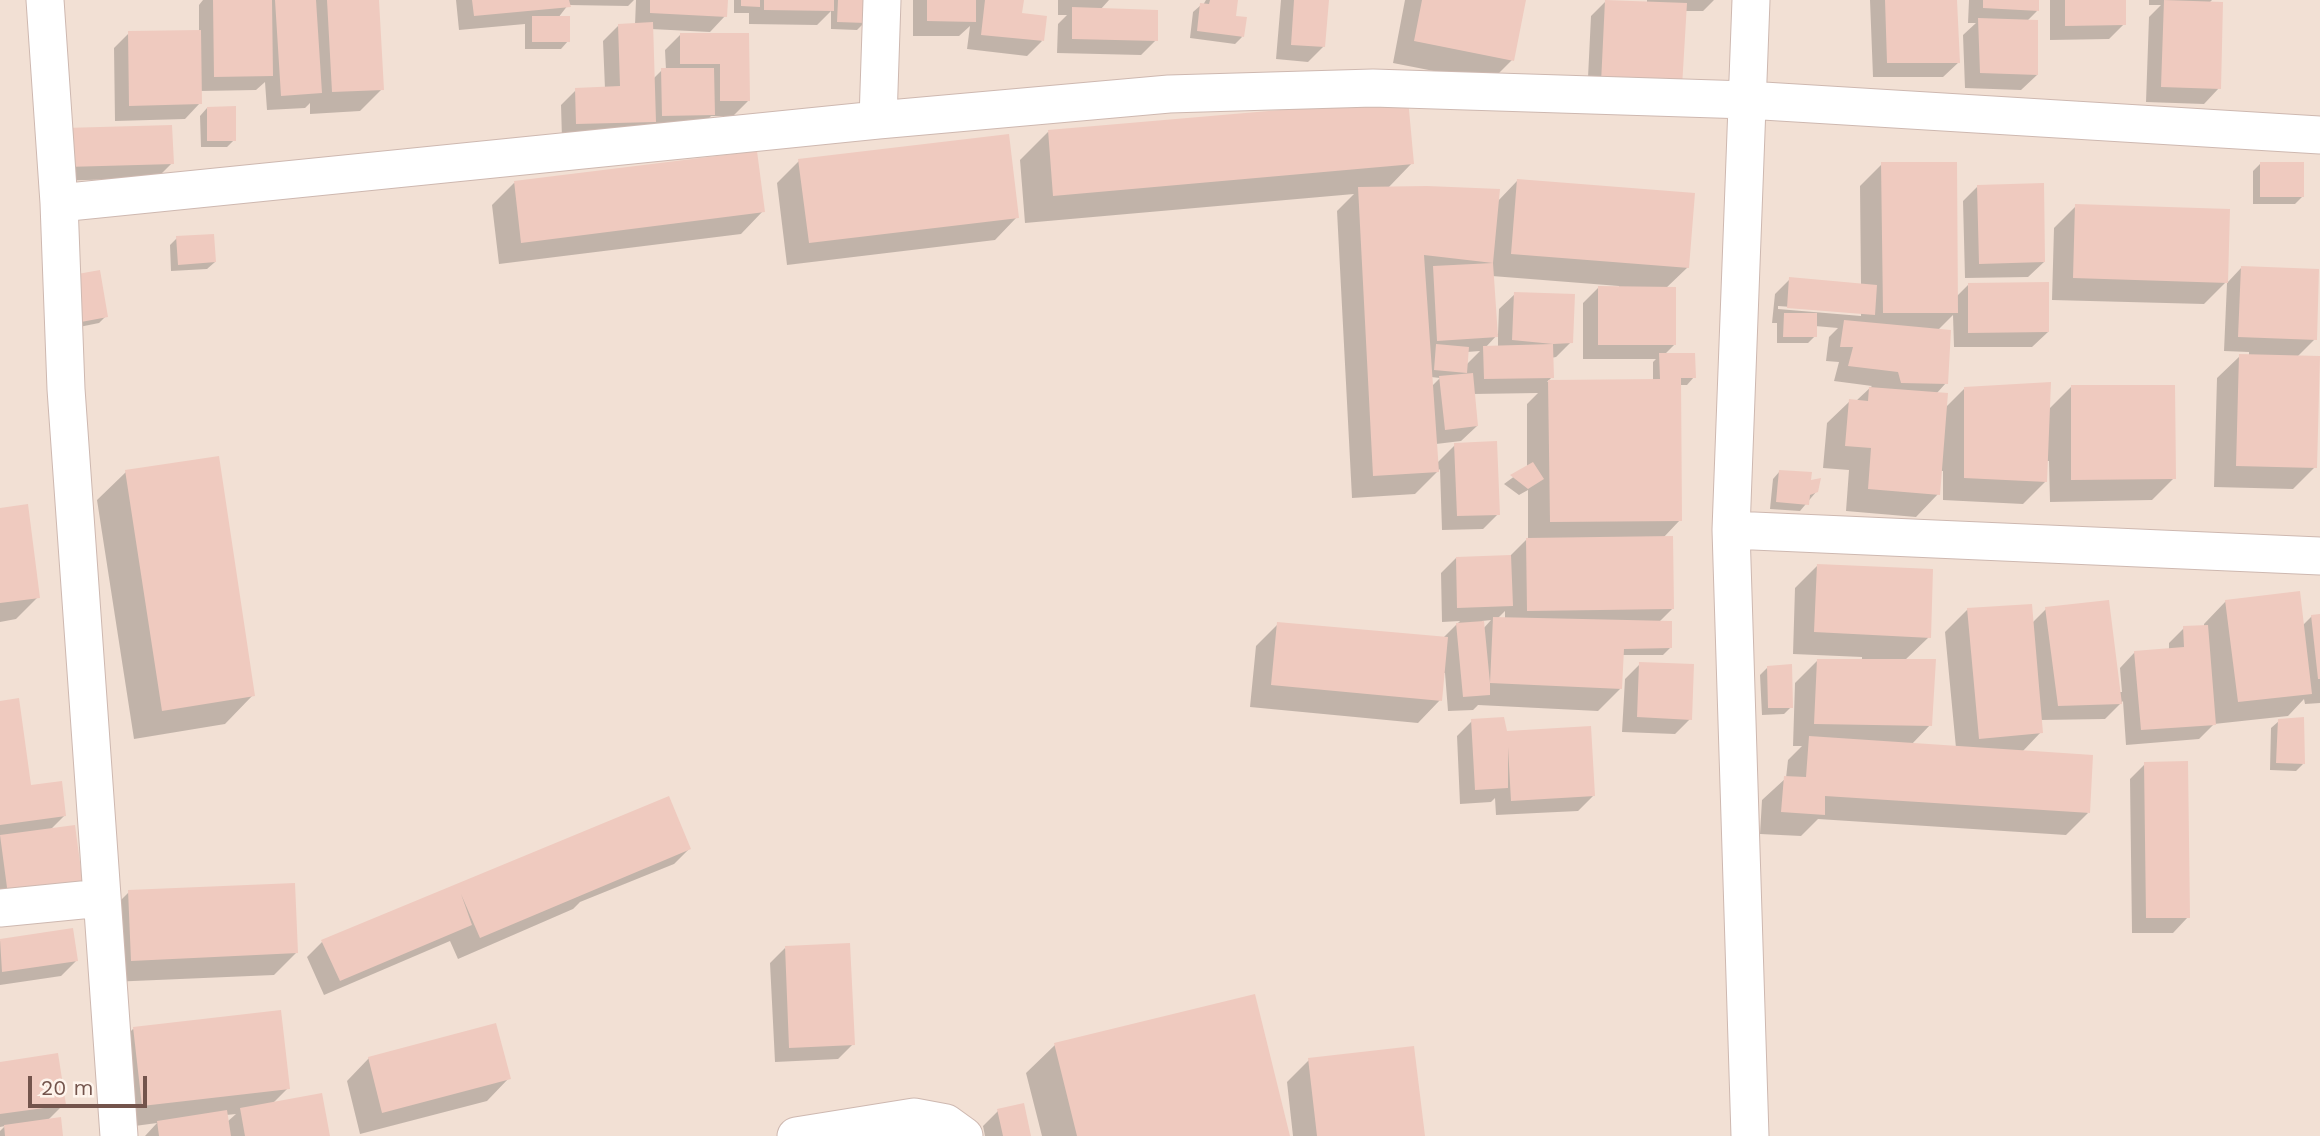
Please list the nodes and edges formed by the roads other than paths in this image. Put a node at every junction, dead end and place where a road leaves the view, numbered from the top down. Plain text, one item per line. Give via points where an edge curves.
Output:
1 (45, 0) edge
2 (882, 0) edge
3 (1751, 0) edge
4 (1747, 100) junction
5 (877, 120) junction
6 (2320, 135) edge
7 (59, 203) junction
8 (1731, 530) junction
9 (2320, 556) edge
10 (102, 898) junction
11 (0, 908) edge
12 (119, 1136) edge
13 (796, 1136) edge
14 (964, 1136) edge
15 (1750, 1136) edge

1 - 7 street
2 - 5 street
3 - 4 street
4 - 5 street via 1373,88 1170,94
4 - 6 street
4 - 8 street
5 - 7 street
7 - 10 street via 66,389
8 - 9 street
8 - 15 street
10 - 11 street
10 - 12 street
13 - 14 street via 914,1118 946,1123

